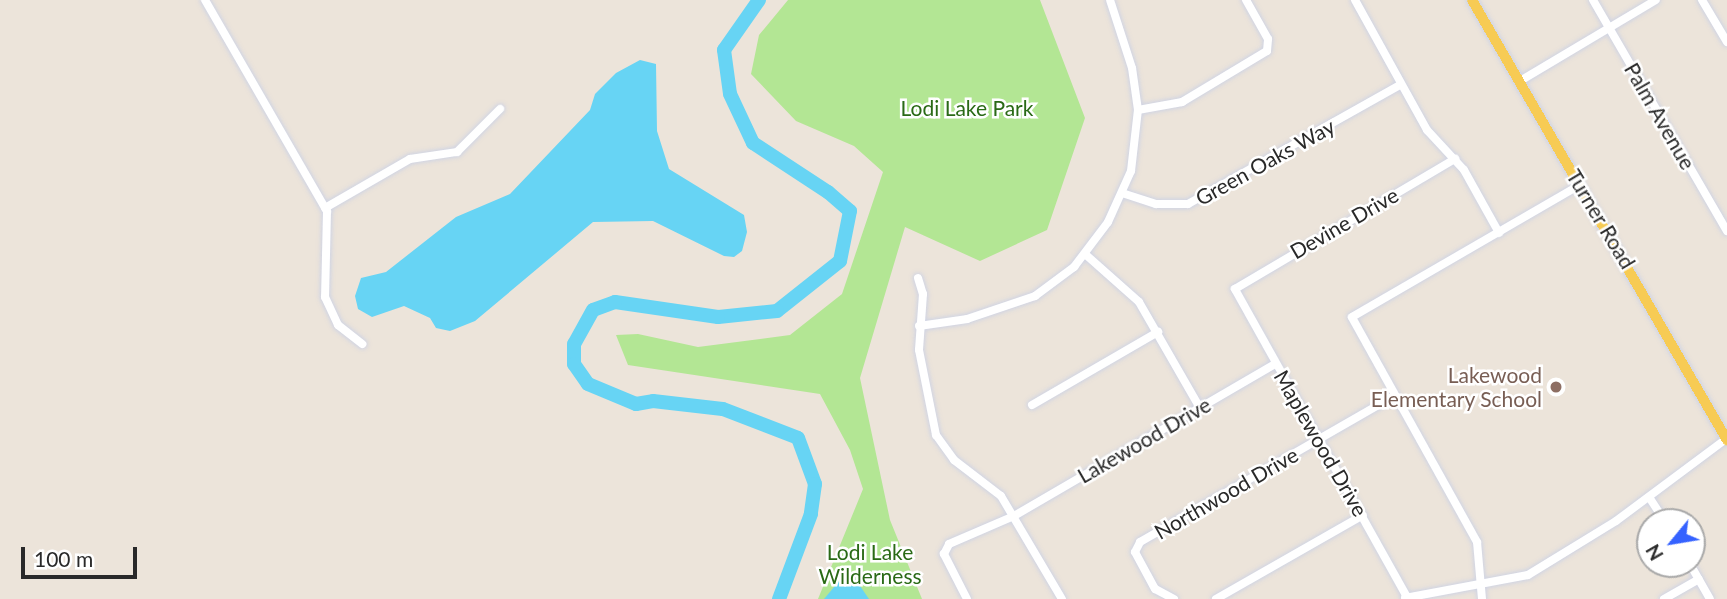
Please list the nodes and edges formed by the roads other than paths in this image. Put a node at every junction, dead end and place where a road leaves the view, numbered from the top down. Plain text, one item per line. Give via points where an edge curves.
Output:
1 (205, 0) edge
2 (1110, 0) edge
3 (1246, 0) edge
4 (1355, 0) edge
5 (1472, 0) edge
6 (1593, 0) edge
7 (1656, 0) edge
8 (1702, 0) edge
9 (1609, 28) junction
10 (1727, 42) edge
11 (1520, 81) junction
12 (1400, 85) junction
13 (500, 108) dead end
14 (1138, 110) junction
15 (1455, 159) junction
16 (1580, 185) junction
17 (1122, 193) junction
18 (325, 208) junction
19 (1727, 231) edge
20 (1499, 233) junction
21 (1086, 254) junction
22 (918, 278) dead end
23 (1235, 289) joint
24 (919, 326) junction
25 (1158, 332) junction
26 (362, 344) dead end
27 (1275, 364) junction
28 (1394, 396) junction
29 (1032, 405) dead end
30 (1200, 408) junction
31 (1319, 439) junction
32 (1727, 439) edge
33 (1649, 497) junction
34 (1656, 508) edge
35 (1363, 514) junction
36 (1014, 516) junction
37 (1699, 579) joint
38 (1480, 586) junction
39 (1405, 598) edge
40 (967, 599) edge
41 (1062, 599) edge
42 (1174, 599) edge
43 (1216, 599) edge
44 (1482, 599) edge
45 (1664, 599) edge
46 (1710, 599) edge

1 - 18 street
2 - 14 street via 1132,68
3 - 14 street via 1268,39 1267,51 1173,106
4 - 12 street
5 - 11 main road, Turner Road
6 - 9 street, Palm Avenue
7 - 9 street
8 - 10 street
9 - 11 street
9 - 19 street, Palm Avenue
11 - 16 main road, Turner Road
12 - 15 street via 1427,130
12 - 17 street, Green Oaks Way via 1188,204 1156,204
13 - 18 street via 457,152 410,159
14 - 17 street via 1133,159
15 - 20 street
15 - 23 street, Devine Drive
16 - 20 street
16 - 32 main road, Turner Road
17 - 21 street
18 - 26 street via 325,297 338,325
20 - 28 street via 1352,317
21 - 24 street via 1058,282 1008,308
21 - 25 street via 1139,302
22 - 24 street via 923,294
23 - 27 street, Maplewood Drive
24 - 36 street via 919,351 936,435 954,460 1001,496
25 - 29 street
25 - 30 street
27 - 30 street, Lakewood Drive
27 - 31 street, Maplewood Drive
28 - 31 street, Northwood Drive
28 - 38 street via 1477,542
30 - 36 street, Lakewood Drive
31 - 35 street, Maplewood Drive
31 - 42 street, Northwood Drive via 1135,550 1155,589
32 - 33 street via 1678,470
33 - 34 street
33 - 38 street via 1528,575
35 - 39 street, Maplewood Drive
35 - 43 street
36 - 40 street, Lakewood Drive via 967,534 944,550
36 - 41 street
37 - 45 street
37 - 46 street
38 - 39 street
38 - 44 street

